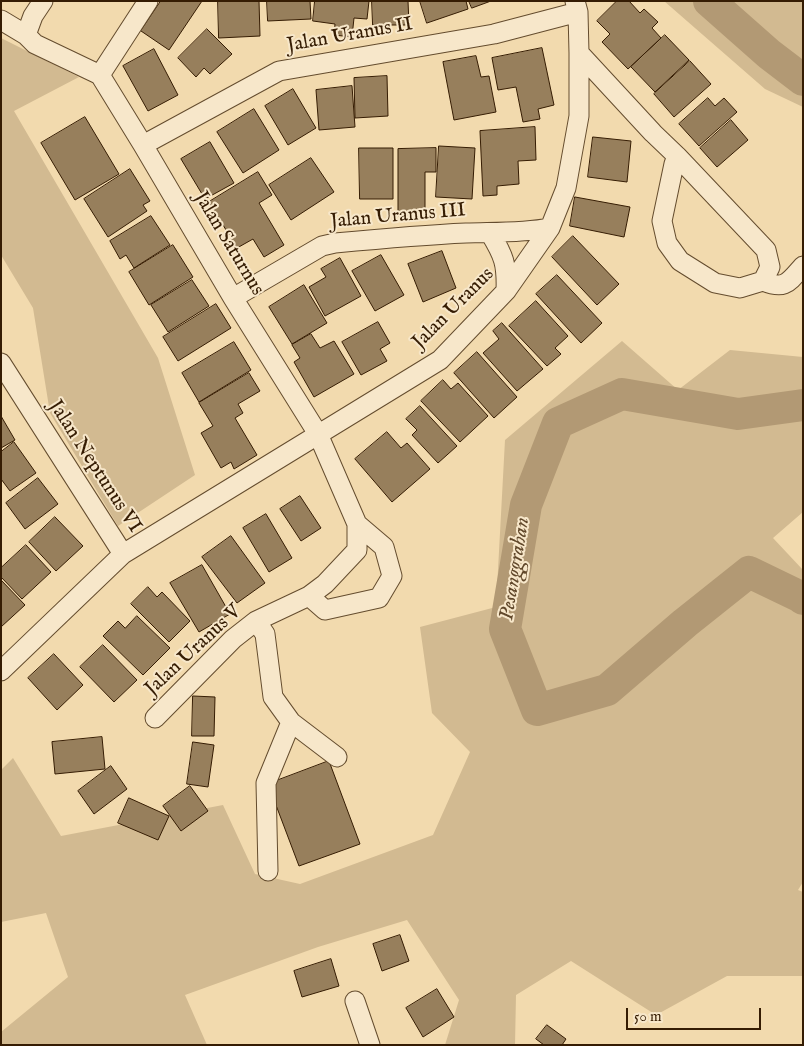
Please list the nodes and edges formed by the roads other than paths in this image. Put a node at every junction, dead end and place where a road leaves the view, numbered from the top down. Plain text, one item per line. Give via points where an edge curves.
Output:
1 (42, 1) edge
2 (148, 1) edge
3 (577, 7) edge
4 (1, 20) edge
5 (26, 36) junction
6 (580, 53) junction
7 (100, 75) junction
8 (143, 144) junction
9 (677, 156) junction
10 (550, 228) junction
11 (490, 233) junction
12 (803, 266) edge
13 (763, 281) junction
14 (506, 291) junction
15 (234, 298) junction
16 (1, 363) edge
17 (318, 434) junction
18 (357, 524) junction
19 (123, 554) junction
20 (309, 596) junction
21 (256, 621) junction
22 (1, 671) edge
23 (155, 718) dead end
24 (291, 722) junction
25 (337, 757) dead end
26 (268, 871) dead end
27 (355, 1001) dead end
28 (370, 1045) edge

1 - 5 street
2 - 7 street
3 - 6 street, Jalan Uranus
3 - 8 street, Jalan Uranus II via 494,34 278,71
4 - 5 street
5 - 7 street via 35,44
6 - 9 street
6 - 10 street, Jalan Uranus via 579,116 574,148 566,188
7 - 8 street, Jalan Saturnus
8 - 15 street, Jalan Saturnus
9 - 13 street via 766,250 770,266
9 - 13 street via 662,221 667,243 680,261 715,283 740,288
10 - 11 street, Jalan Uranus III
10 - 14 street, Jalan Uranus
11 - 14 street, Jalan Uranus III via 502,252 507,272
11 - 15 street, Jalan Uranus III via 322,246
12 - 13 street via 789,282 778,286
14 - 17 street, Jalan Uranus via 440,360
15 - 17 street, Jalan Saturnus
16 - 19 street, Jalan Neptunus VI
17 - 18 street, Jalan Uranus V
17 - 19 street, Jalan Uranus
18 - 20 street, Jalan Uranus V via 357,550
18 - 20 street via 384,546 392,576 379,598 325,610
19 - 22 street, Jalan Neptunus VI
20 - 21 street, Jalan Uranus V
21 - 23 street, Jalan Uranus V via 233,639
21 - 24 street via 265,634 273,697
24 - 25 street
24 - 26 street via 266,783
27 - 28 street

